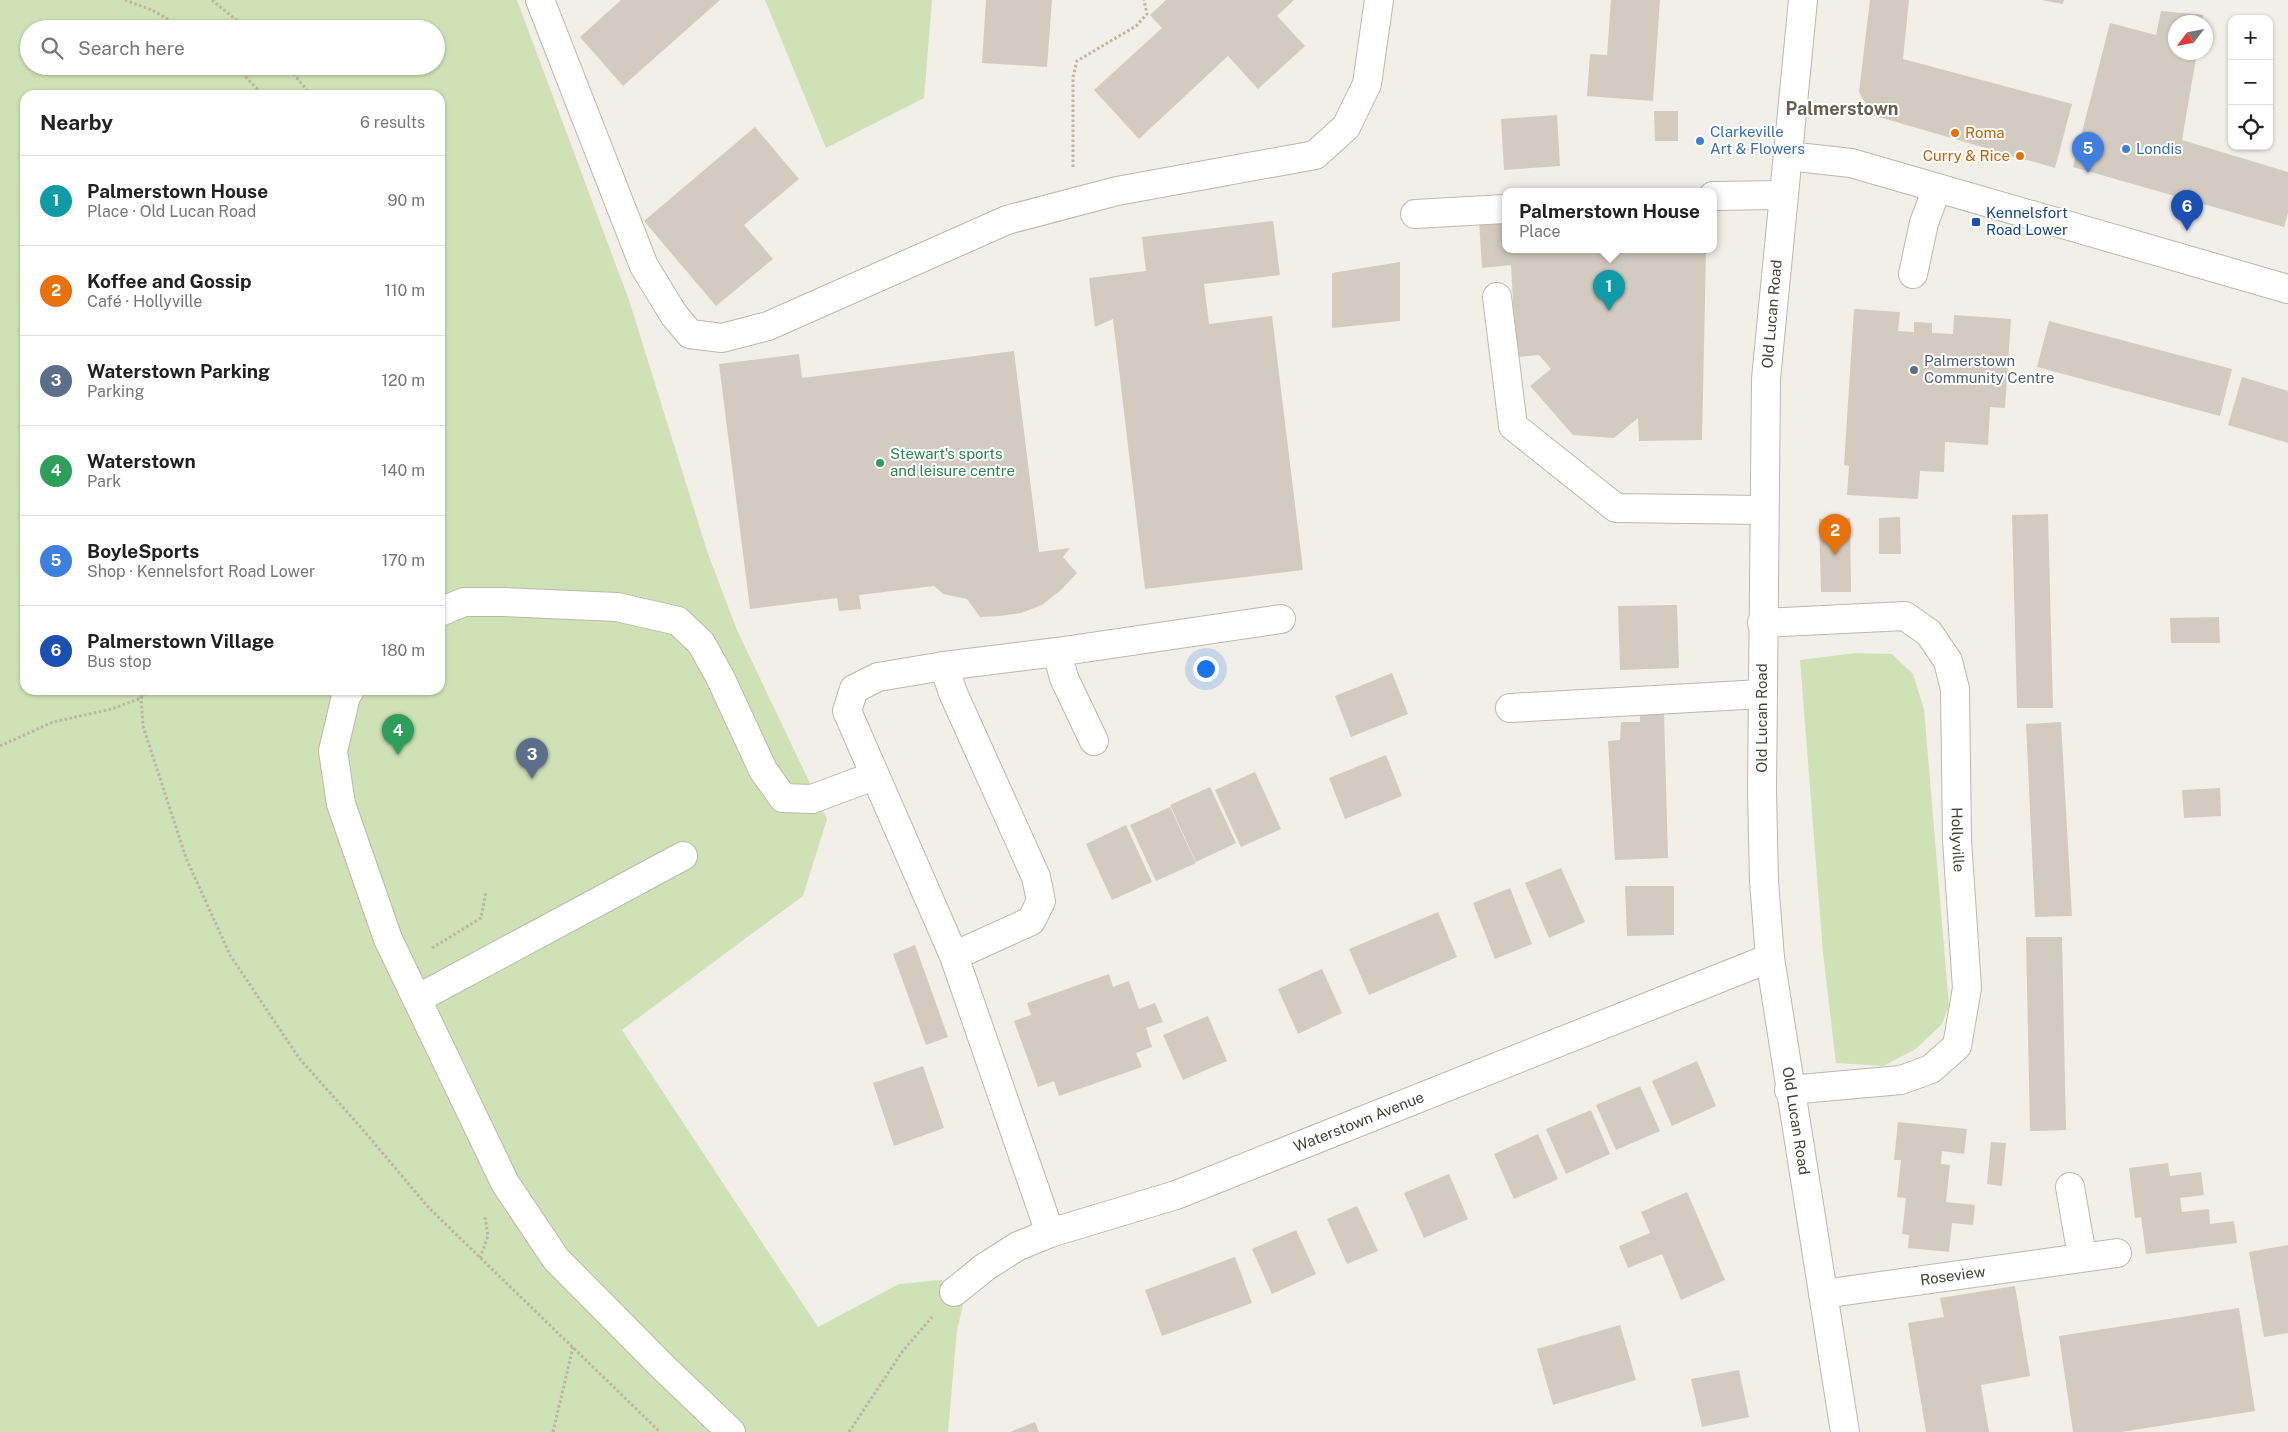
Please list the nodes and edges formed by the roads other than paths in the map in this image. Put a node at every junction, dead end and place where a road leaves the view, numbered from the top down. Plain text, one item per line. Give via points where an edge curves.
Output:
1 (540, 0) edge
2 (1379, 0) edge
3 (1803, 0) edge
4 (1788, 156) junction
5 (1937, 188) junction
6 (1717, 196) edge
7 (1783, 196) junction
8 (1502, 209) edge
9 (1415, 214) dead end
10 (1912, 274) dead end
11 (2288, 289) edge
12 (1497, 297) dead end
13 (1764, 510) junction
14 (445, 610) edge
15 (1281, 618) dead end
16 (1762, 623) junction
17 (1056, 652) junction
18 (944, 666) junction
19 (1762, 694) junction
20 (347, 695) edge
21 (1510, 708) dead end
22 (1094, 741) dead end
23 (874, 776) junction
24 (683, 856) dead end
25 (954, 956) junction
26 (1770, 958) junction
27 (417, 999) junction
28 (1790, 1090) junction
29 (2070, 1187) dead end
30 (1050, 1233) junction
31 (2116, 1253) dead end
32 (2082, 1256) junction
33 (954, 1292) road end
34 (1823, 1294) junction
35 (731, 1432) edge
36 (1845, 1432) edge

1 - 2 street via 644,266 690,334 722,338 768,326 1007,220 1117,191 1315,155 1346,127 1367,84
3 - 4 street, Old Lucan Road
4 - 5 street via 1851,163
4 - 7 street, Old Lucan Road
5 - 10 street via 1924,223
5 - 11 street
6 - 7 street
7 - 13 street, Old Lucan Road via 1766,379
8 - 9 street
12 - 13 street via 1512,426 1616,508
13 - 16 street, Old Lucan Road
14 - 23 street via 464,602 617,607 678,621 701,643 763,770 783,798 812,799
15 - 17 street
16 - 19 street, Old Lucan Road
16 - 28 street, Hollyville via 1906,616 1929,633 1948,661 1955,690 1957,840 1967,988 1957,1046 1931,1069 1902,1080
17 - 18 street
17 - 22 street via 1064,678
18 - 23 street via 878,677 854,689 847,711
18 - 25 street via 953,693 1036,877 1041,901 1031,922
19 - 21 street
19 - 26 street, Old Lucan Road via 1764,881
20 - 27 street via 333,751 341,804 388,939
23 - 25 street
24 - 27 street
25 - 30 street
26 - 28 street, Old Lucan Road
26 - 30 street, Waterstown Avenue via 1176,1195
27 - 35 street via 505,1183 556,1259
28 - 34 street, Old Lucan Road
29 - 32 street
30 - 33 street, Waterstown Avenue via 1018,1246
31 - 32 street, Roseview
32 - 34 street, Roseview
34 - 36 street, Old Lucan Road

